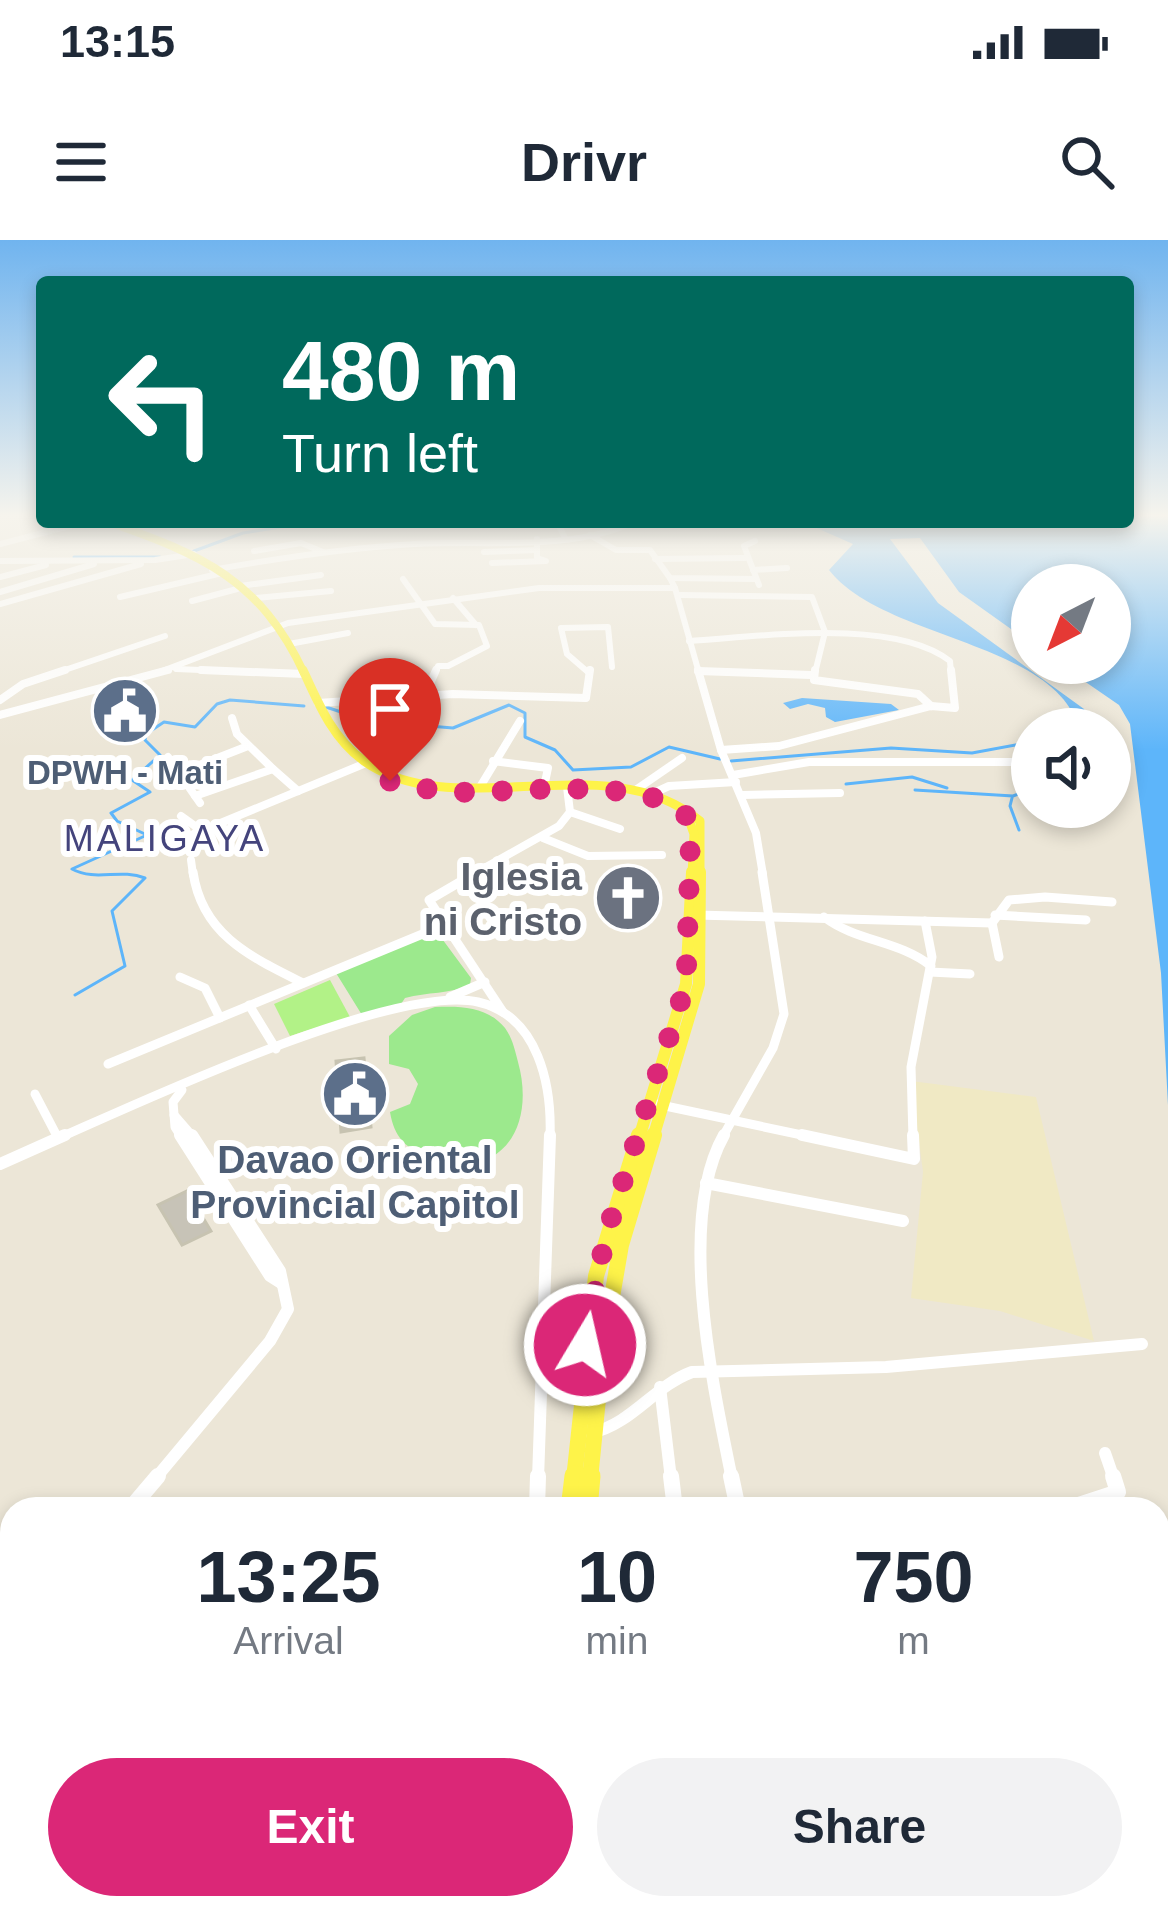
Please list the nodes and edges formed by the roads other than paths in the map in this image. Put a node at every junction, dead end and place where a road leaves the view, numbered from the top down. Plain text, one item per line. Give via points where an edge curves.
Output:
1 (38, 593) edge
2 (134, 593) edge
3 (219, 593) edge
4 (243, 593) edge
5 (248, 593) edge
6 (306, 593) edge
7 (413, 593) edge
8 (493, 593) edge
9 (677, 593) edge
10 (767, 593) edge
11 (120, 597) dead end
12 (256, 598) junction
13 (453, 598) junction
14 (192, 601) dead end
15 (419, 603) junction
16 (0, 604) edge
17 (476, 625) junction
18 (275, 627) junction
19 (824, 632) junction
20 (348, 633) dead end
21 (165, 636) dead end
22 (689, 641) junction
23 (289, 644) junction
24 (612, 667) dead end
25 (168, 670) junction
26 (698, 671) junction
27 (300, 675) junction
28 (812, 675) junction
29 (414, 695) junction
30 (424, 695) junction
31 (0, 700) edge
32 (318, 703) junction
33 (932, 706) junction
34 (0, 716) edge
35 (232, 718) dead end
36 (520, 721) dead end
37 (421, 722) dead end
38 (248, 746) junction
39 (721, 750) junction
40 (168, 757) dead end
41 (682, 758) dead end
42 (493, 760) junction
43 (1011, 762) edge
44 (362, 764) junction
45 (516, 764) junction
46 (273, 770) junction
47 (179, 773) junction
48 (734, 778) junction
49 (422, 786) junction
50 (480, 787) junction
51 (544, 787) junction
52 (507, 789) junction
53 (568, 789) junction
54 (637, 789) junction
55 (298, 791) junction
56 (656, 793) junction
57 (840, 794) dead end
58 (742, 795) junction
59 (570, 812) junction
60 (181, 816) dead end
61 (620, 829) dead end
62 (202, 831) junction
63 (543, 838) junction
64 (177, 841) dead end
65 (662, 855) dead end
66 (191, 860) dead end
67 (1112, 902) dead end
68 (695, 915) junction
69 (769, 916) junction
70 (824, 917) junction
71 (994, 919) junction
72 (1086, 920) dead end
73 (926, 921) junction
74 (442, 926) junction
75 (1000, 957) dead end
76 (930, 969) junction
77 (970, 974) dead end
78 (180, 977) dead end
79 (485, 982) junction
80 (303, 983) junction
81 (447, 998) junction
82 (249, 1005) junction
83 (505, 1015) junction
84 (220, 1018) junction
85 (276, 1049) junction
86 (108, 1064) dead end
87 (190, 1085) junction
88 (35, 1094) dead end
89 (655, 1104) junction
90 (174, 1115) junction
91 (730, 1121) junction
92 (58, 1139) junction
93 (0, 1164) edge
94 (706, 1183) junction
95 (903, 1221) dead end
96 (281, 1283) junction
97 (1142, 1344) dead end
98 (709, 1370) junction
99 (660, 1387) junction
100 (578, 1432) junction
101 (595, 1432) junction
102 (1105, 1454) dead end
103 (140, 1497) edge
104 (536, 1497) edge
105 (572, 1497) edge
106 (587, 1497) edge
107 (674, 1497) edge
108 (735, 1497) edge
109 (1103, 1497) edge

1 - 16 street
2 - 11 street
3 - 14 street
4 - 18 main road
5 - 12 main road
6 - 12 street
7 - 15 street
8 - 13 street
9 - 22 street
10 - 19 street via 814,598
12 - 18 main road
13 - 15 street
13 - 17 street
15 - 17 street via 437,625
15 - 18 street
17 - 30 street via 487,646 438,666
18 - 23 main road
18 - 25 street
18 - 27 main road
19 - 22 street
19 - 28 street
19 - 33 street via 943,652 957,706
20 - 23 street
21 - 31 street via 23,684
22 - 26 street
23 - 27 main road
24 - 30 street via 608,627 561,628 561,651 590,668 586,698
25 - 27 street
25 - 34 street
26 - 28 street
26 - 39 street
27 - 32 main road
27 - 44 main road via 326,737
28 - 33 street via 837,686 918,694
29 - 30 street
29 - 32 street
29 - 37 street
32 - 44 main road
33 - 39 street via 779,746
35 - 38 street
36 - 42 street
38 - 46 street
38 - 47 street
39 - 48 street
40 - 47 street
41 - 54 street
42 - 45 street
42 - 50 street
43 - 48 street via 808,762
44 - 49 main road
44 - 55 street
45 - 51 street via 550,768
45 - 52 street
46 - 47 street via 197,800
46 - 55 street
48 - 56 street
48 - 58 street
49 - 50 main road
49 - 52 main road
50 - 52 main road
51 - 52 main road
51 - 53 main road
52 - 53 main road
53 - 54 main road
53 - 59 street
53 - 68 main road via 644,794 687,815
54 - 56 main road
55 - 62 street
56 - 68 main road via 700,821
57 - 58 street
58 - 69 street
59 - 61 street
59 - 63 street
60 - 62 street
62 - 64 street
63 - 65 street via 588,856
63 - 74 street via 432,896
66 - 80 street via 219,937
67 - 71 street via 1028,897 1009,900
68 - 69 street
68 - 89 main road
69 - 70 street
69 - 91 street via 784,1024
70 - 73 street
70 - 76 street via 849,933 900,943
71 - 72 street
71 - 73 street
71 - 75 street
73 - 76 street
74 - 79 street
74 - 80 street
76 - 77 street
76 - 91 street via 911,1067 914,1159
78 - 84 street via 205,988
79 - 81 street
79 - 83 street
80 - 82 street
81 - 83 street
81 - 85 street
82 - 84 street
82 - 85 street
83 - 104 street via 540,1057 551,1105
84 - 86 street
85 - 87 street
87 - 90 street via 176,1096
87 - 92 street
88 - 92 street
89 - 91 street
89 - 100 main road via 596,1276
89 - 101 main road via 614,1277
90 - 96 street
90 - 96 street
91 - 94 street
92 - 93 street
94 - 95 street
94 - 98 street
96 - 103 street via 288,1309 282,1324
97 - 98 street via 868,1369
98 - 99 street
98 - 108 street
99 - 101 street via 616,1427
99 - 107 street
100 - 101 street
100 - 105 main road
101 - 106 main road
102 - 109 street via 1118,1492

